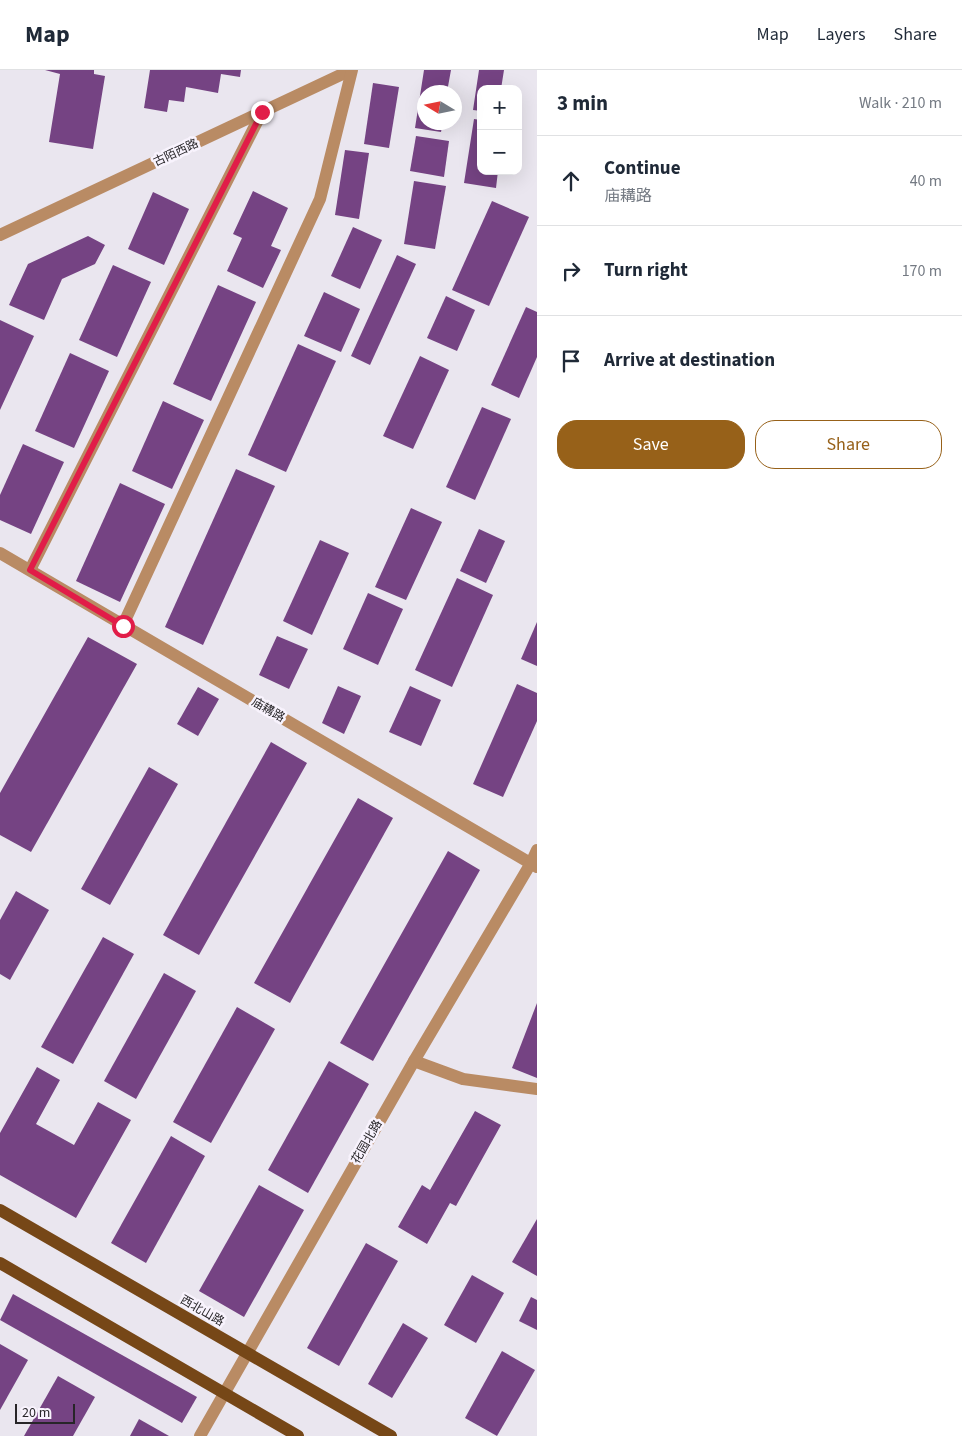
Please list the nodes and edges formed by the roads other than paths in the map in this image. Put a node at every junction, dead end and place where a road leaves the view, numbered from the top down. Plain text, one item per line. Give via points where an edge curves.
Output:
1 (352, 70) edge
2 (262, 112) junction
3 (0, 235) edge
4 (0, 553) edge
5 (30, 570) junction
6 (123, 626) junction
7 (537, 850) edge
8 (534, 865) edge
9 (414, 1061) junction
10 (537, 1089) edge
11 (0, 1210) edge
12 (0, 1263) edge
13 (247, 1353) junction
14 (224, 1393) junction
15 (200, 1436) edge
16 (298, 1436) edge
17 (391, 1436) edge

1 - 2 street, 古陌西路
1 - 6 street via 320,199
2 - 3 street, 古陌西路
2 - 5 street
4 - 5 street, 庙耩路
5 - 6 street, 庙耩路
6 - 8 street, 庙耩路
7 - 8 street, 花园北路
8 - 9 street, 花园北路
9 - 10 street via 463,1079
9 - 13 street, 花园北路
11 - 13 main road, 西北山路
12 - 14 main road
13 - 14 street, 花园北路
13 - 17 main road, 西北山路
14 - 15 street, 花园北路
14 - 16 main road

